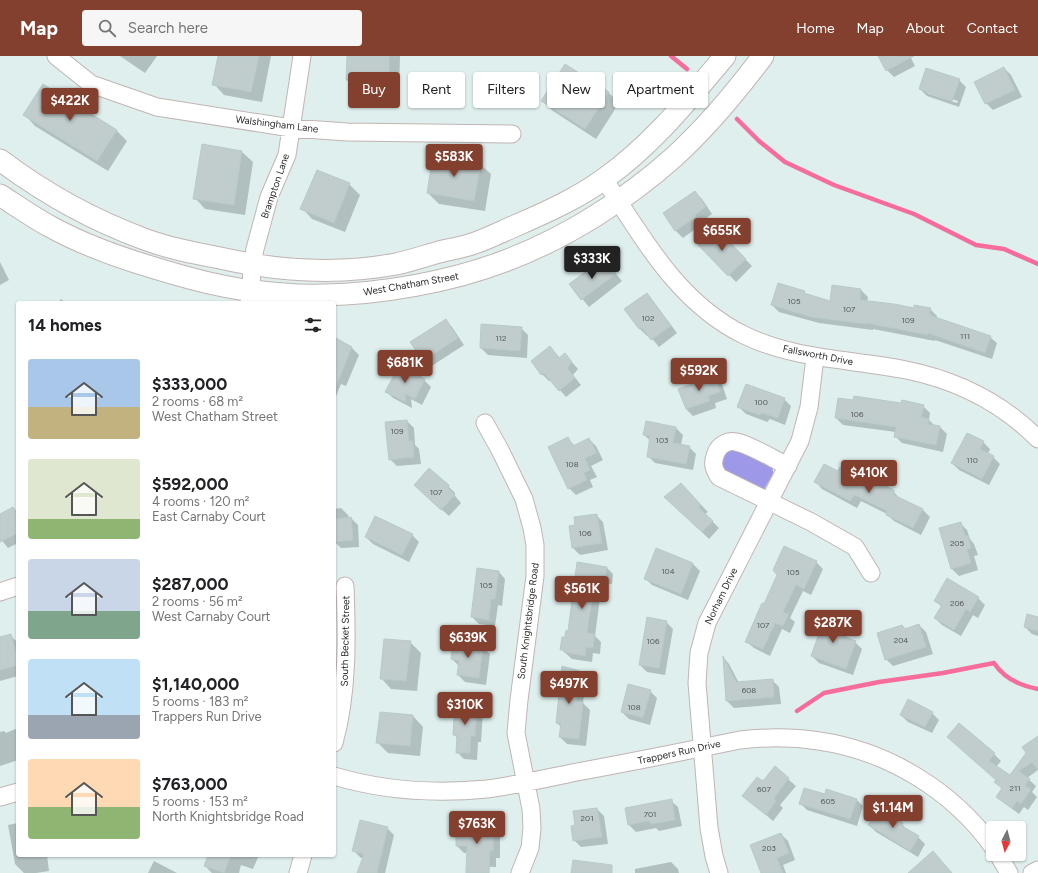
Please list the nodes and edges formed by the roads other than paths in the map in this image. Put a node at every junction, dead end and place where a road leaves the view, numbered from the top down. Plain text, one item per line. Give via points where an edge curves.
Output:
1 (56, 56) edge
2 (302, 56) edge
3 (725, 56) edge
4 (764, 56) edge
5 (291, 128) junction
6 (512, 134) dead end
7 (0, 160) edge
8 (604, 179) junction
9 (0, 195) edge
10 (618, 201) junction
11 (252, 265) junction
12 (250, 297) edge
13 (815, 357) junction
14 (485, 423) dead end
15 (1038, 439) edge
16 (788, 466) junction
17 (769, 502) junction
18 (871, 573) dead end
19 (345, 586) dead end
20 (16, 587) edge
21 (0, 592) edge
22 (336, 735) edge
23 (702, 748) junction
24 (336, 777) edge
25 (525, 782) junction
26 (16, 793) edge
27 (0, 797) edge
28 (986, 838) edge
29 (302, 857) edge
30 (1002, 861) edge
31 (1038, 870) edge
32 (298, 873) edge
33 (520, 873) edge
34 (720, 873) edge
35 (1009, 873) edge
36 (1032, 873) edge

1 - 5 street, Walshingham Lane via 91,84 157,107
2 - 5 street, Brampton Lane
3 - 8 street via 679,112 638,152
4 - 10 street, West Chatham Street via 704,128 675,156
5 - 6 street, Walshingham Lane via 347,132
5 - 11 street, Brampton Lane via 287,155 269,197
7 - 11 street via 56,197 100,221 181,250
8 - 10 street, Fallsworth Drive
8 - 11 street via 543,214 474,244 395,264 315,271
9 - 12 street, West Chatham Street via 52,228 111,254
10 - 12 street, West Chatham Street via 530,251 468,273 365,293
10 - 13 street, Fallsworth Drive via 671,277 705,309 744,335 785,350
11 - 12 street, Brampton Lane
13 - 15 street, Fallsworth Drive via 905,370 945,380 995,405
13 - 16 street, Norham Drive via 805,425
14 - 25 street, South Knightsbridge Road via 524,499 534,540 535,576 516,733
16 - 17 street, Norham Drive
16 - 17 street via 736,442 725,443 717,450 713,463 714,470 719,476
17 - 18 street via 854,547
17 - 23 street, Norham Drive via 707,623 702,641 697,683
19 - 22 street, South Becket Street via 344,694
20 - 21 street
23 - 25 street, Trappers Run Drive
23 - 28 street, Trappers Run Drive via 740,740 776,738 820,741 864,752 915,775 944,796
23 - 34 street, Norham Drive via 711,842
24 - 25 street, Trappers Run Drive via 358,783 431,792 488,788
25 - 33 street, South Knightsbridge Road via 532,828 530,848
26 - 27 street
29 - 32 street
30 - 35 street
31 - 36 street

